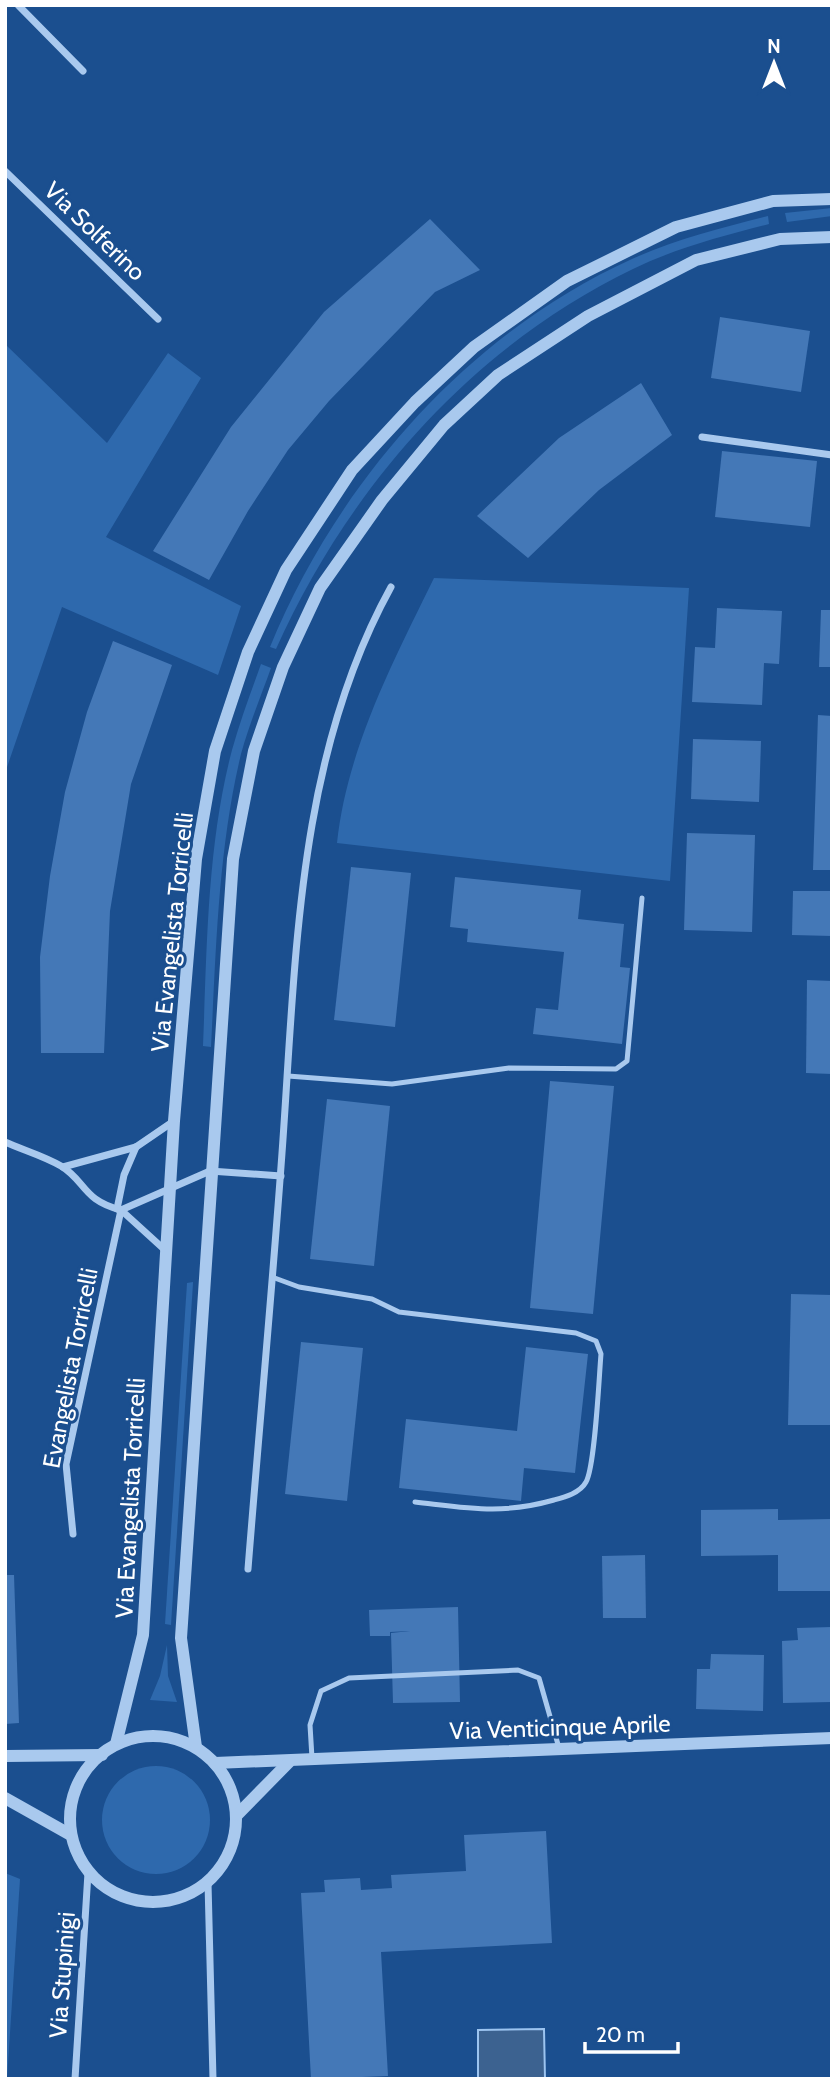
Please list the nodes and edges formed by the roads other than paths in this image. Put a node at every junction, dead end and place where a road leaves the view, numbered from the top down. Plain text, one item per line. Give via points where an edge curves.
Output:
1 (18, 5) edge
2 (83, 71) dead end
3 (5, 171) edge
4 (832, 199) edge
5 (832, 237) edge
6 (158, 319) dead end
7 (702, 437) dead end
8 (832, 455) edge
9 (391, 587) dead end
10 (642, 898) dead end
11 (288, 1076) junction
12 (174, 1121) junction
13 (5, 1142) edge
14 (136, 1147) junction
15 (63, 1167) junction
16 (210, 1171) junction
17 (281, 1176) junction
18 (170, 1191) junction
19 (119, 1210) junction
20 (166, 1251) junction
21 (272, 1277) junction
22 (415, 1502) dead end
23 (73, 1534) dead end
24 (247, 1569) dead end
25 (832, 1738) edge
26 (116, 1744) junction
27 (196, 1747) junction
28 (559, 1748) junction
29 (102, 1755) junction
30 (5, 1756) edge
31 (312, 1760) junction
32 (289, 1762) junction
33 (215, 1763) junction
34 (5, 1798) edge
35 (237, 1815) junction
36 (69, 1834) junction
37 (88, 1873) junction
38 (208, 1883) junction
39 (75, 2079) edge
40 (213, 2079) edge

1 - 2 street
3 - 6 street, Via Solferino
4 - 12 street, Via Evangelista Torricelli via 773,201 676,226 567,281 474,347 352,470 286,570 241,668 215,751 196,859
5 - 16 street via 780,239 696,260 588,316 498,375 444,425 382,500 320,589 283,667 254,751 233,859
7 - 8 street
9 - 11 street via 367,631 344,691 316,796
10 - 11 lane via 627,1061 616,1069 509,1068 392,1084
11 - 17 street
12 - 14 street
12 - 18 street, Via Evangelista Torricelli
13 - 15 street
14 - 15 street
14 - 19 street, Evangelista Torricelli via 124,1175
15 - 19 street via 87,1194
16 - 17 street
16 - 18 street
16 - 27 street via 181,1638
17 - 21 street
18 - 19 street
18 - 20 street, Via Evangelista Torricelli
19 - 20 street
19 - 23 street, Evangelista Torricelli via 66,1464
20 - 26 street, Via Evangelista Torricelli via 143,1635
21 - 22 lane via 299,1287 349,1293 399,1312 576,1333 596,1341 601,1354 590,1458 587,1482 578,1492 520,1509 494,1511
21 - 24 street
25 - 28 street, Via Venticinque Aprile
26 - 27 street via 157,1736
26 - 29 street
27 - 33 street
28 - 31 street, Via Venticinque Aprile
28 - 31 lane via 539,1678 518,1670 349,1678 321,1691 310,1725
29 - 30 street
29 - 36 street via 73,1793
31 - 32 street, Via Venticinque Aprile
32 - 33 street, Via Venticinque Aprile
32 - 35 street
33 - 35 street via 231,1787
34 - 36 street
35 - 38 street via 231,1852
36 - 37 street
37 - 38 street via 124,1899 157,1902 168,1902
37 - 39 street, Via Stupinigi
38 - 40 street

